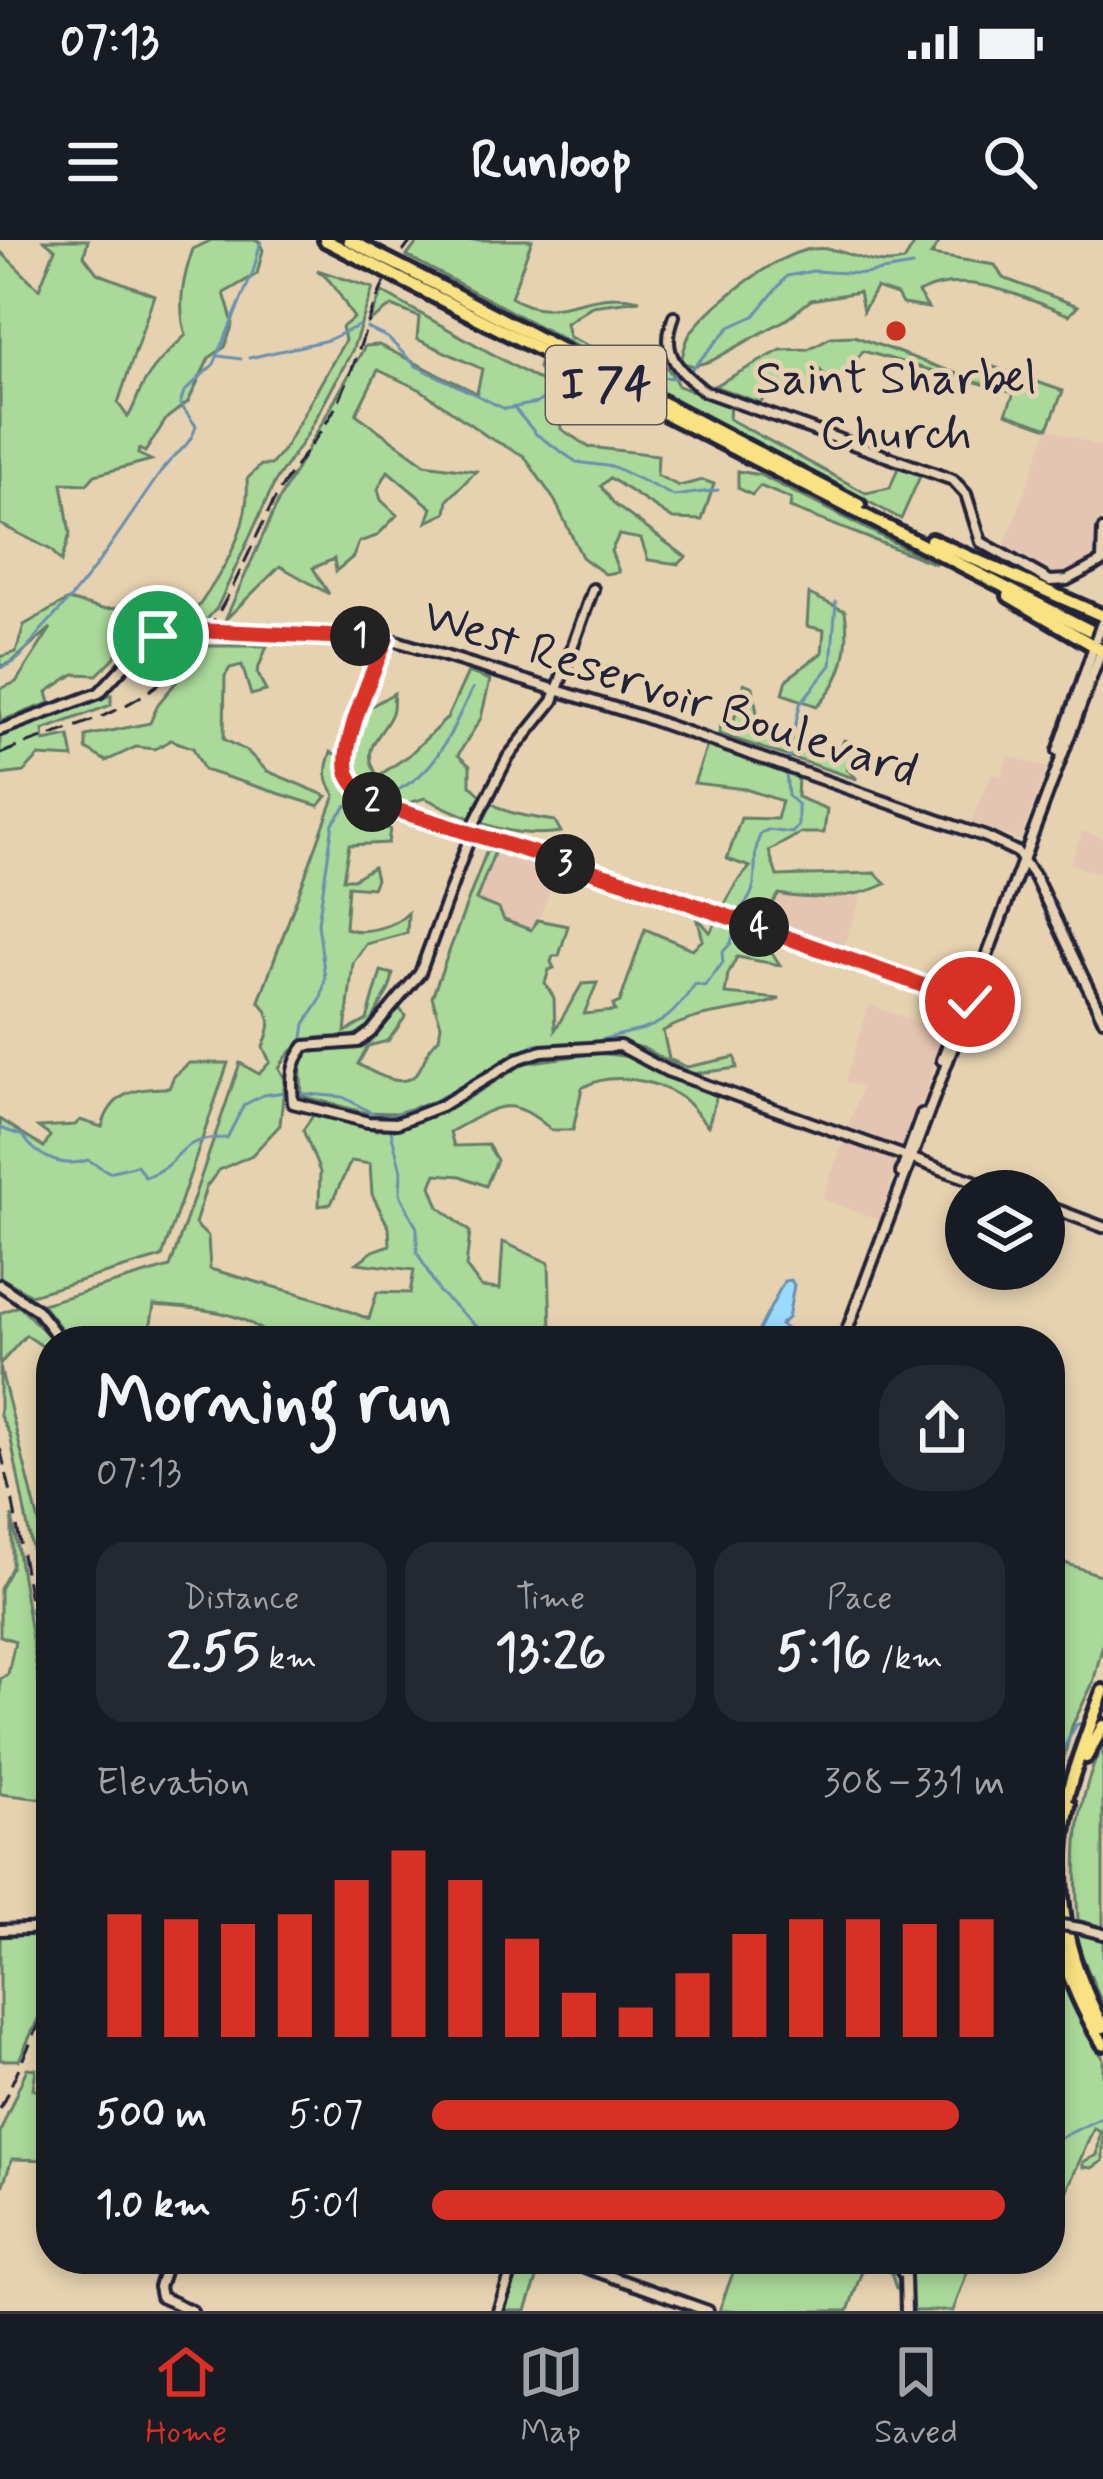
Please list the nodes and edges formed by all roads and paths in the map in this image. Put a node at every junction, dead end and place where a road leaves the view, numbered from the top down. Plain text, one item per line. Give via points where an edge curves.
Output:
1 (325, 240) edge
2 (349, 240) edge
3 (377, 261) junction
4 (402, 273) junction
5 (674, 316) dead end
6 (896, 523) junction
7 (1103, 530) edge
8 (1103, 559) edge
9 (592, 589) dead end
10 (1100, 632) edge
11 (386, 639) junction
12 (557, 690) junction
13 (0, 730) edge
14 (470, 836) junction
15 (1025, 856) junction
16 (968, 1001) junction
17 (1103, 1019) edge
18 (910, 1159) junction
19 (945, 1171) edge
20 (1065, 1213) edge
21 (1103, 1227) edge
22 (0, 1285) edge
23 (49, 1326) edge
24 (848, 1326) edge
25 (1103, 1692) edge
26 (1103, 1712) edge
27 (1103, 1726) edge
28 (1086, 1757) junction
29 (1065, 1795) edge
30 (1065, 1828) edge
31 (1065, 1921) edge
32 (1065, 1926) edge
33 (36, 1929) edge
34 (0, 1930) edge
35 (1103, 1934) edge
36 (1065, 1961) edge
37 (1103, 2024) edge
38 (1103, 2044) edge
39 (164, 2274) edge
40 (511, 2274) edge
41 (604, 2274) edge
42 (902, 2274) edge
43 (192, 2311) edge
44 (498, 2311) edge
45 (708, 2311) edge
46 (906, 2311) edge

1 - 3 highway, I 74
2 - 3 highway, I 74
3 - 4 highway, I 74, bridge
4 - 6 highway, I 74
4 - 10 highway, I 74
5 - 8 street via 669,357 712,394 953,480 966,494 981,542 1050,581
6 - 10 highway
6 - 10 highway, I 74
7 - 8 street
9 - 12 street
10 - 15 street
11 - 12 street, West Reservoir Boulevard
11 - 13 street, West Reservoir Boulevard via 167,632 99,693
11 - 14 street via 352,733 348,774 374,803
12 - 14 street via 508,757
12 - 15 street, West Reservoir Boulevard
14 - 16 street
14 - 18 street via 420,973 358,1042 305,1046 290,1077 293,1103 397,1123 520,1058 620,1046 667,1071
15 - 16 street
15 - 16 street
15 - 17 street
16 - 18 street
16 - 18 street via 907,1148
18 - 19 street
18 - 24 street
20 - 21 street
22 - 23 street
25 - 29 highway
26 - 28 highway
27 - 28 highway
28 - 30 highway
31 - 37 highway
32 - 35 street, bridge
33 - 34 street
36 - 38 highway
39 - 43 street via 159,2291 166,2301
40 - 44 street
41 - 45 street
42 - 46 street

